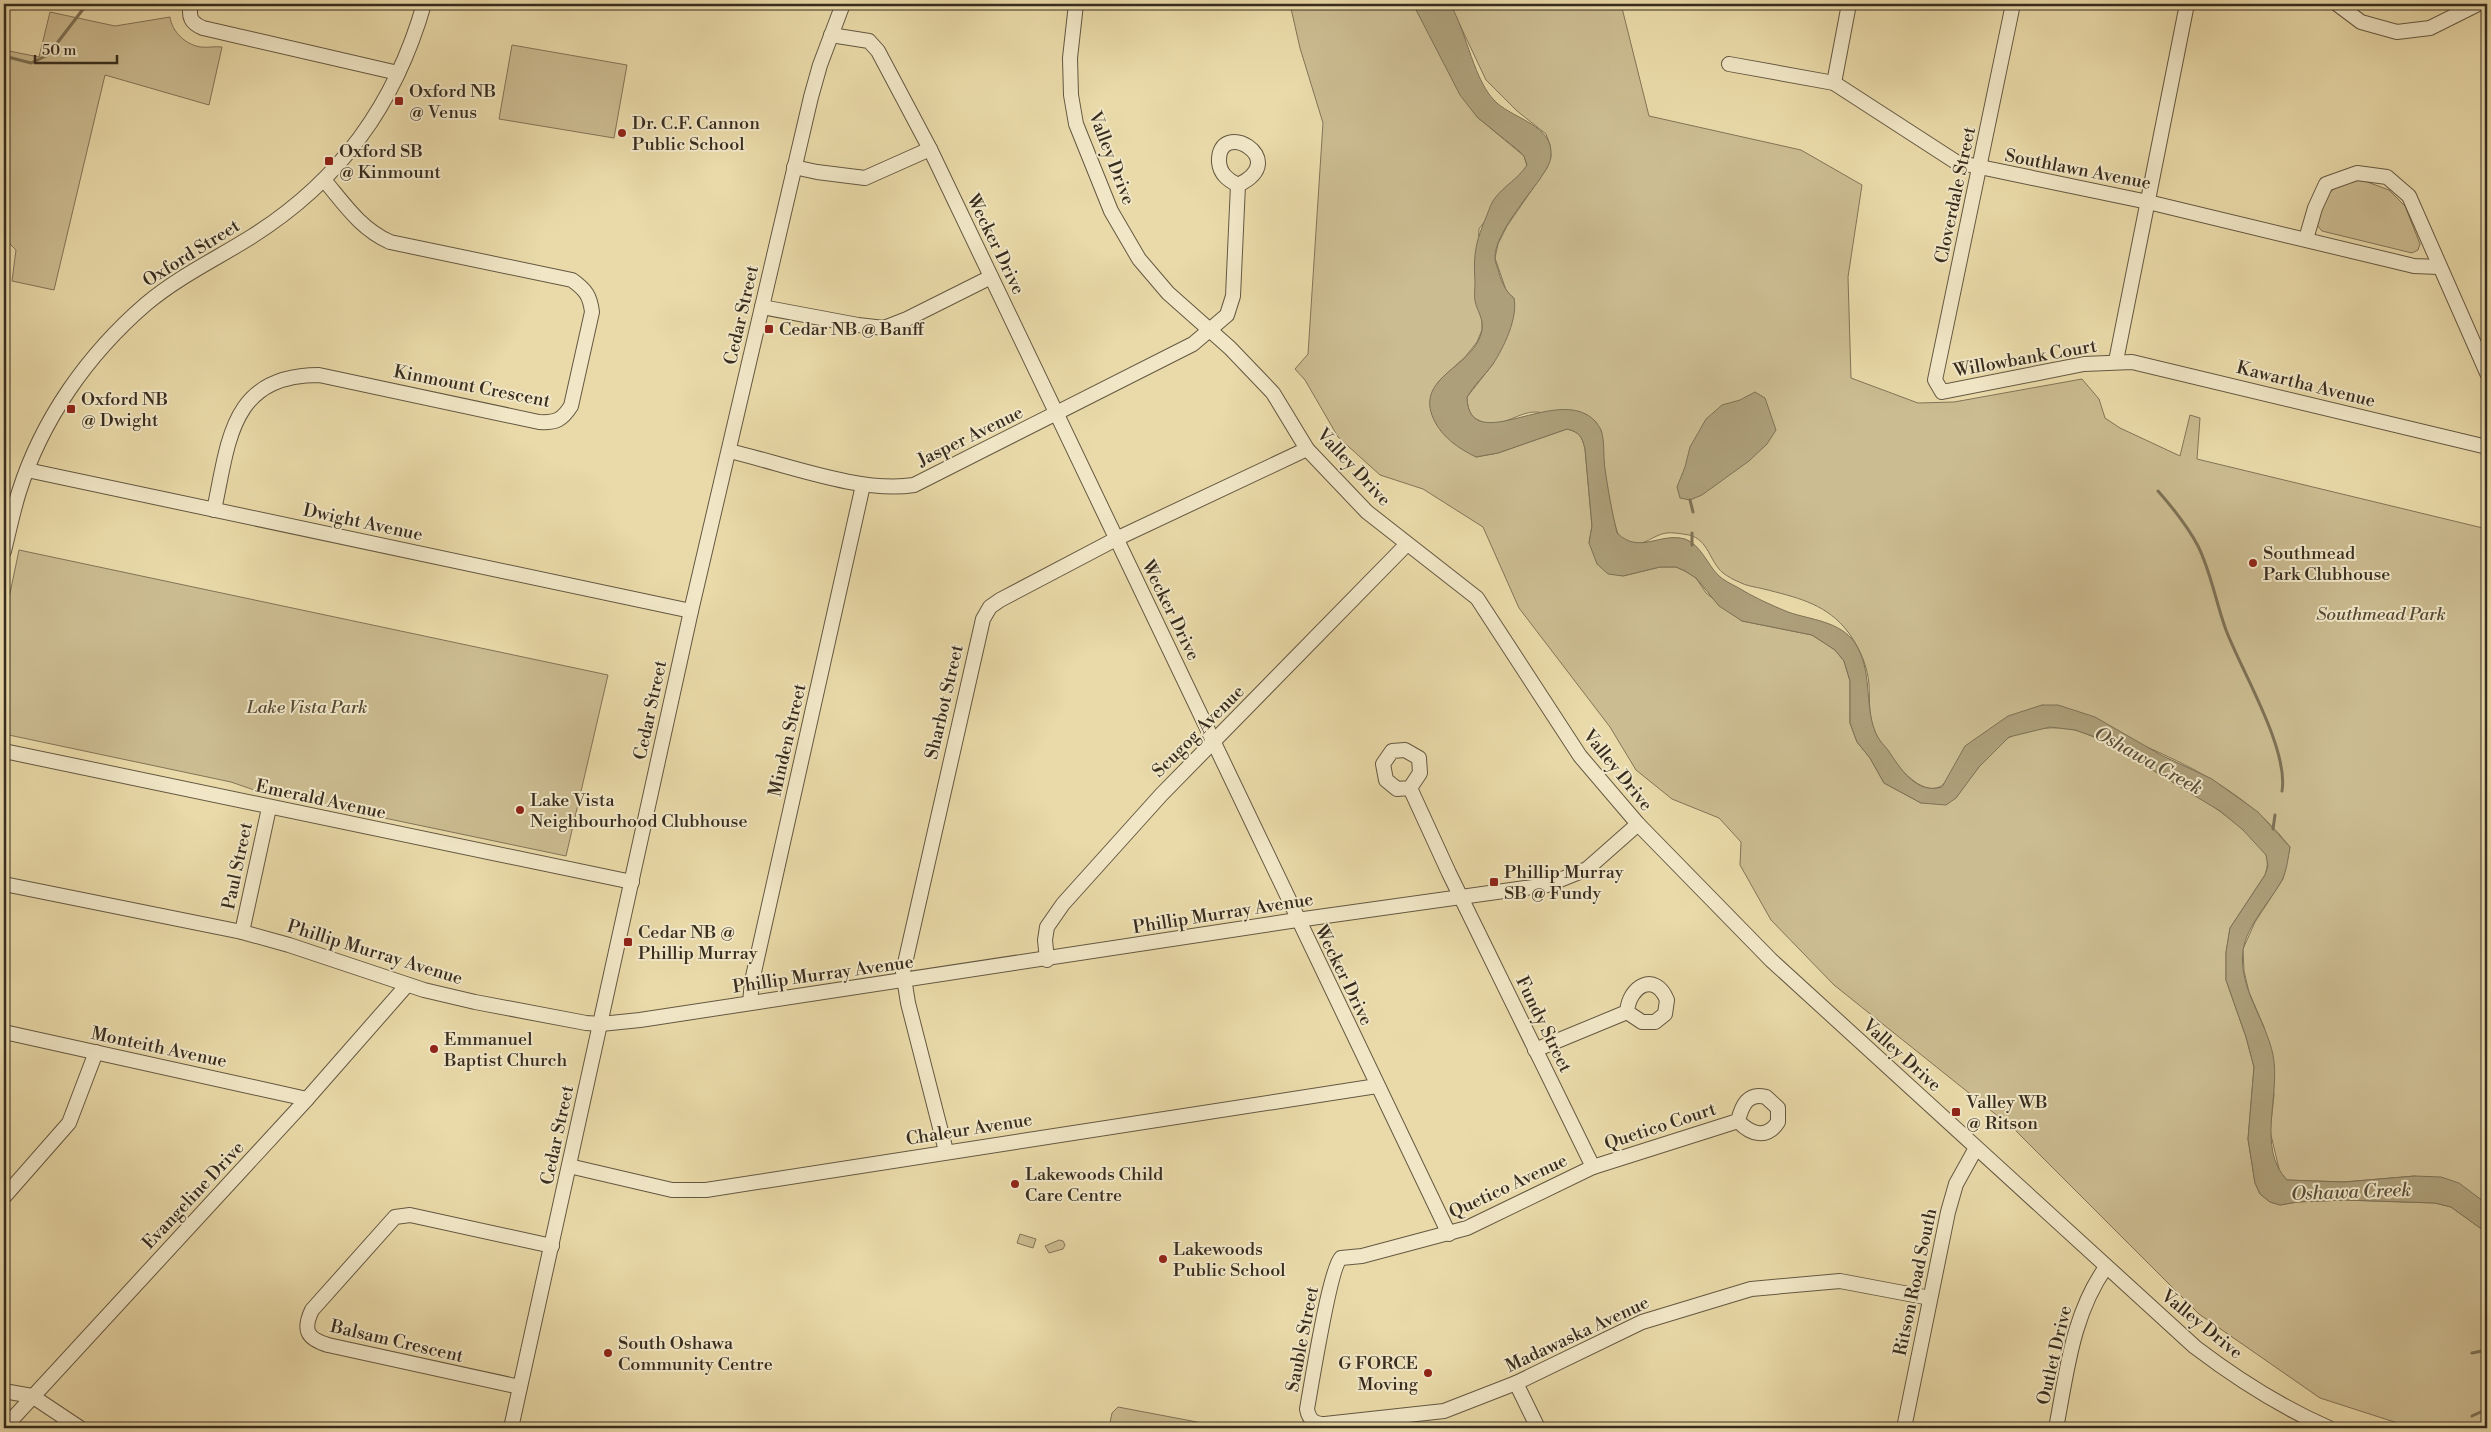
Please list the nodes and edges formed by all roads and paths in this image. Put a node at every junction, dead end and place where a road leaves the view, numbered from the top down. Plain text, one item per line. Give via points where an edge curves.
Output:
1 (191, 4) edge
2 (424, 4) edge
3 (843, 4) edge
4 (1076, 4) edge
5 (1849, 4) edge
6 (2013, 4) edge
7 (2187, 4) edge
8 (2337, 4) edge
9 (2478, 4) edge
10 (831, 35) junction
11 (1729, 64) dead end
12 (398, 73) junction
13 (1834, 83) junction
14 (930, 149) junction
15 (794, 167) junction
16 (1980, 168) junction
17 (325, 181) junction
18 (1238, 185) dead end
19 (2148, 202) junction
20 (2306, 240) junction
21 (2439, 267) junction
22 (991, 277) junction
23 (762, 307) junction
24 (1209, 332) junction
25 (2116, 361) junction
26 (2487, 373) edge
27 (1942, 392) joint
28 (1056, 415) junction
29 (2487, 447) edge
30 (1307, 449) junction
31 (729, 451) junction
32 (27, 470) junction
33 (863, 485) junction
34 (214, 510) junction
35 (1116, 539) junction
36 (1406, 545) junction
37 (4, 551) edge
38 (691, 611) junction
39 (1214, 743) junction
40 (4, 751) edge
41 (1410, 788) dead end
42 (268, 808) junction
43 (1638, 824) junction
44 (632, 882) junction
45 (4, 884) edge
46 (1461, 898) junction
47 (1297, 920) junction
48 (242, 932) junction
49 (1047, 960) junction
50 (904, 981) junction
51 (407, 985) junction
52 (750, 1003) junction
53 (1627, 1012) dead end
54 (601, 1024) junction
55 (4, 1032) edge
56 (1535, 1050) junction
57 (96, 1052) junction
58 (1377, 1086) junction
59 (307, 1099) junction
60 (1738, 1121) dead end
61 (1976, 1148) junction
62 (946, 1151) junction
63 (569, 1166) junction
64 (1593, 1167) junction
65 (4, 1197) edge
66 (1449, 1234) junction
67 (552, 1246) junction
68 (2106, 1267) junction
69 (1334, 1275) joint
70 (1930, 1298) junction
71 (1516, 1384) junction
72 (520, 1388) junction
73 (4, 1391) edge
74 (32, 1396) junction
75 (1307, 1409) joint
76 (4, 1428) edge
77 (80, 1428) edge
78 (511, 1428) edge
79 (1538, 1428) edge
80 (1904, 1428) edge
81 (2056, 1428) edge
82 (2330, 1428) edge

1 - 12 street via 189,16 192,22 203,28
2 - 12 street, Oxford Street
3 - 10 street, Cedar Street
4 - 24 street, Valley Drive via 1070,58 1071,95 1076,124 1092,169 1111,211 1139,259 1168,293
5 - 13 street
6 - 16 street, Cloverdale Street
7 - 19 street
8 - 9 street via 2361,22 2397,32 2430,28
10 - 14 street, Wecker Drive via 869,41 878,51
10 - 15 street, Cedar Street via 811,97
11 - 13 street, Southlawn Avenue
12 - 17 street, Oxford Street via 366,132
13 - 16 street, Southlawn Avenue via 1956,162
14 - 15 street via 865,178
14 - 22 street, Wecker Drive
15 - 23 street, Cedar Street
16 - 19 street, Southlawn Avenue
16 - 27 street, Cloverdale Street via 1935,380
17 - 32 street, Oxford Street via 251,237 175,281 146,304 109,340 65,395
17 - 34 street, Kinmount Crescent via 358,221 390,242 572,280 586,290 592,312 571,406 562,419 539,422 319,375 287,378 269,384 244,407 235,422
18 - 24 street, Jasper Avenue via 1233,296 1226,315
19 - 20 street, Southlawn Avenue
19 - 25 street
20 - 21 street, Southlawn Avenue via 2414,266
20 - 21 street via 2314,208 2326,184 2357,172 2387,177 2408,196
21 - 26 street
22 - 23 street via 884,328
22 - 28 street, Wecker Drive
23 - 31 street, Cedar Street
24 - 28 street, Jasper Avenue via 1193,344
24 - 30 street, Valley Drive via 1230,348 1274,393
25 - 27 street, Willowbank Court via 2058,368
25 - 29 street, Kawartha Avenue via 2142,364
28 - 33 street, Jasper Avenue via 914,485 897,488
28 - 35 street, Wecker Drive
30 - 35 street, Sharbot Street
30 - 36 street, Valley Drive via 1367,512
31 - 33 street, Jasper Avenue
31 - 38 street, Cedar Street
32 - 34 street, Dwight Avenue
32 - 37 street, Oxford Street
33 - 52 street, Minden Street via 754,972
34 - 38 street, Dwight Avenue
35 - 39 street, Wecker Drive
35 - 50 street, Sharbot Street via 1000,600 990,607 983,619 905,960
36 - 39 street, Scugog Avenue
36 - 43 street, Valley Drive via 1477,598 1580,756
38 - 44 street, Cedar Street
39 - 47 street, Wecker Drive
39 - 49 street, Scugog Avenue via 1062,904 1047,927
40 - 42 street, Emerald Avenue
41 - 46 street, Fundy Street
42 - 44 street, Emerald Avenue
42 - 48 street, Paul Street
43 - 46 street, Phillip Murray Avenue via 1586,869 1547,885
43 - 61 street, Valley Drive via 1771,960
44 - 54 street, Cedar Street
45 - 48 street, Phillip Murray Avenue
46 - 47 street, Phillip Murray Avenue
46 - 56 street, Fundy Street
47 - 49 street, Phillip Murray Avenue
47 - 58 street, Wecker Drive
48 - 51 street, Phillip Murray Avenue
49 - 50 street, Phillip Murray Avenue
50 - 52 street, Phillip Murray Avenue
50 - 62 street, Sharbot Street
51 - 54 street, Phillip Murray Avenue via 559,1019
51 - 59 street, Evangeline Drive
52 - 54 street, Phillip Murray Avenue
53 - 56 street
54 - 63 street, Cedar Street
55 - 57 street, Monteith Avenue
56 - 64 street, Fundy Street
57 - 59 street, Monteith Avenue
57 - 65 street via 68,1123
58 - 62 street, Chaleur Avenue
58 - 66 street, Wecker Drive
59 - 74 street, Evangeline Drive
60 - 64 street, Quetico Court
61 - 68 street, Valley Drive
61 - 70 street, Ritson Road South via 1951,1198
62 - 63 street, Chaleur Avenue via 687,1191 656,1187
63 - 67 street, Cedar Street
64 - 66 street, Quetico Avenue
66 - 69 street, Quetico Avenue via 1362,1256 1346,1256 1337,1261
67 - 72 street, Cedar Street
67 - 72 street, Balsam Crescent via 410,1215 395,1217 312,1310 307,1320 307,1332 314,1341
68 - 81 street, Outlet Drive via 2089,1294 2075,1330
68 - 82 street, Valley Drive via 2223,1368 2281,1404
69 - 75 street, Sauble Street
70 - 71 street, Madawaska Avenue via 1840,1281 1751,1289 1642,1322
70 - 80 street, Ritson Road South
71 - 75 street, Madawaska Avenue via 1444,1411 1320,1424 1310,1419
71 - 79 street
72 - 78 street, Cedar Street
73 - 74 street
74 - 76 street, Evangeline Drive
74 - 77 street

